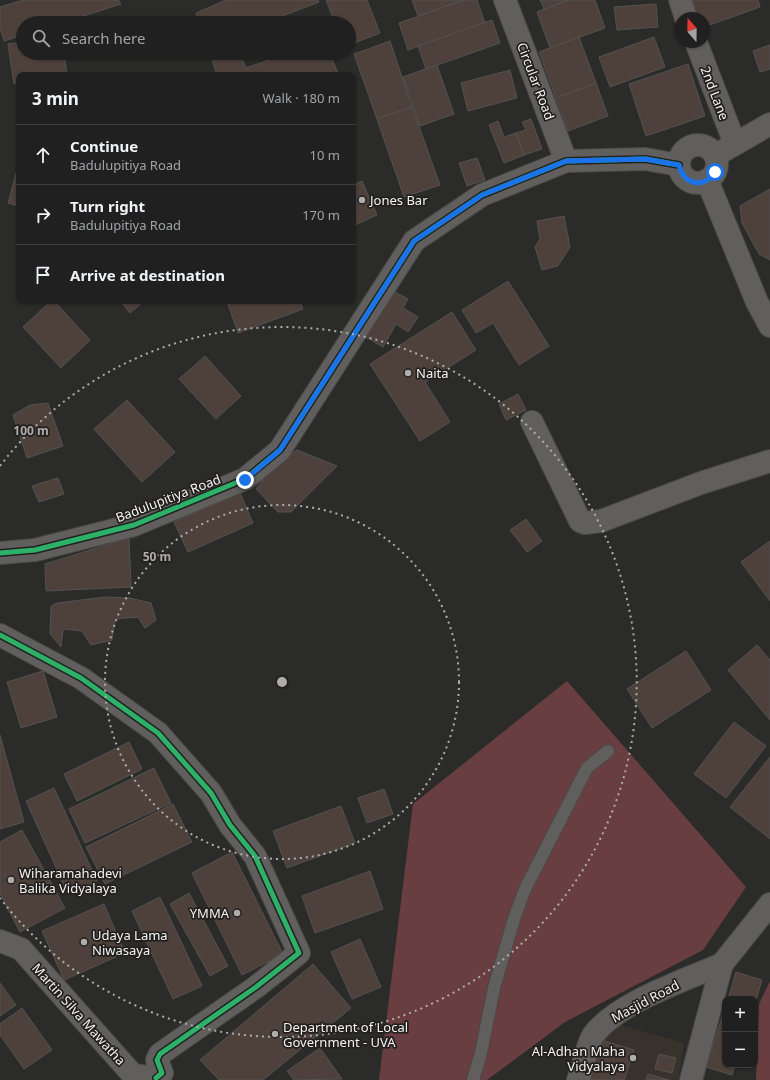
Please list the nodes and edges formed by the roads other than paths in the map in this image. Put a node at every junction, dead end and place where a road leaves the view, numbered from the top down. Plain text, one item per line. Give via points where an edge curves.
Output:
1 (505, 0) edge
2 (680, 0) edge
3 (684, 12) edge
4 (698, 48) edge
5 (770, 124) edge
6 (735, 144) junction
7 (716, 156) junction
8 (566, 161) junction
9 (679, 165) junction
10 (708, 180) junction
11 (764, 300) edge
12 (770, 326) edge
13 (532, 422) dead end
14 (770, 461) edge
15 (0, 553) edge
16 (0, 635) edge
17 (608, 752) dead end
18 (770, 904) edge
19 (0, 942) edge
20 (722, 964) junction
21 (130, 1077) edge
22 (158, 1079) edge
23 (473, 1080) edge
24 (578, 1080) edge
25 (691, 1080) edge

1 - 8 street, Circular Road
2 - 3 street
4 - 6 street, 2nd Lane
5 - 6 street
6 - 7 street
7 - 9 street via 707,146 694,145 683,152
7 - 10 street via 717,167
8 - 9 street, Badulupitiya Road via 645,159
8 - 15 street, Badulupitiya Road via 482,195 414,241 280,450 245,480 134,525 35,550
9 - 10 street via 680,171 689,181 701,183
10 - 11 street
11 - 12 street
13 - 14 street via 580,521 585,523 601,522 701,482
16 - 22 street via 81,678 158,734 211,793 230,825 255,856 298,953 249,992 160,1054 157,1060 162,1073
17 - 23 lane via 587,768 524,889 494,988
18 - 20 street
19 - 21 street, Martin Silva Mawatha via 20,949
20 - 24 street, Masjid Road via 657,992 621,1010 606,1021 593,1035
20 - 25 street
21 - 22 street, Martin Silva Mawatha

